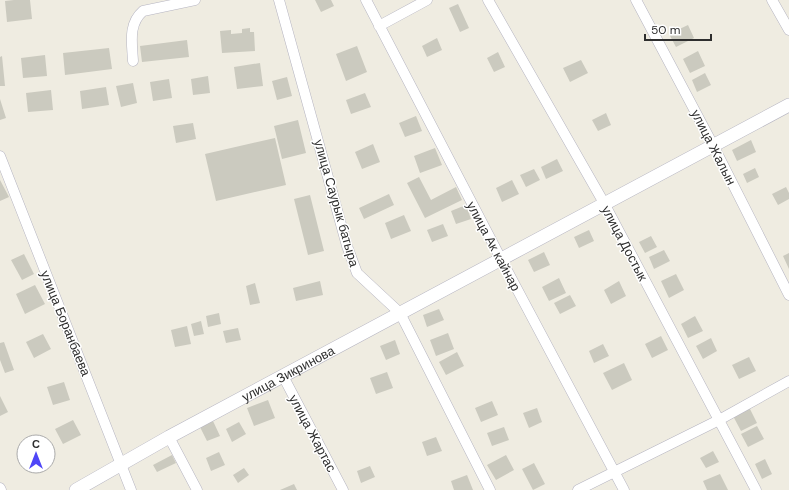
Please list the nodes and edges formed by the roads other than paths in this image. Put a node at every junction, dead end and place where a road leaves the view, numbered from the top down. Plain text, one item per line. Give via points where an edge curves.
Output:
1 (195, 0) edge
2 (279, 0) edge
3 (366, 0) edge
4 (427, 0) edge
5 (488, 0) edge
6 (636, 0) edge
7 (772, 0) edge
8 (379, 26) junction
9 (789, 30) edge
10 (133, 60) dead end
11 (789, 105) edge
12 (713, 145) junction
13 (0, 156) edge
14 (604, 203) junction
15 (501, 259) junction
16 (789, 295) edge
17 (400, 313) junction
18 (283, 376) junction
19 (789, 381) edge
20 (719, 420) junction
21 (169, 437) junction
22 (121, 464) junction
23 (614, 471) junction
24 (76, 490) edge
25 (131, 490) edge
26 (197, 490) edge
27 (343, 490) edge
28 (490, 490) edge
29 (578, 490) edge
30 (624, 490) edge
31 (756, 490) edge

1 - 10 street via 143,11 132,29
2 - 17 street, улица Саурык батыра via 347,246 357,273
3 - 8 street, улица Ак кайнар
4 - 8 street
5 - 14 street, улица Достык
6 - 12 street, улица Жалын
7 - 9 street
8 - 15 street, улица Ак кайнар
11 - 12 street, улица Зикринова
12 - 14 street, улица Зикринова
12 - 16 street, улица Жалын
13 - 22 street, улица Боранбаева
14 - 15 street, улица Зикринова
14 - 20 street, улица Достык
15 - 17 street, улица Зикринова
15 - 23 street, улица Ак кайнар
17 - 18 street, улица Зикринова
17 - 28 street, улица Саурык батыра
18 - 21 street, улица Зикринова
18 - 27 street, улица Жартас
19 - 20 street
20 - 23 street
20 - 31 street, улица Достык
21 - 22 street, улица Зикринова
21 - 26 street
22 - 24 street, улица Зикринова
22 - 25 street, улица Боранбаева
23 - 29 street
23 - 30 street, улица Ак кайнар

